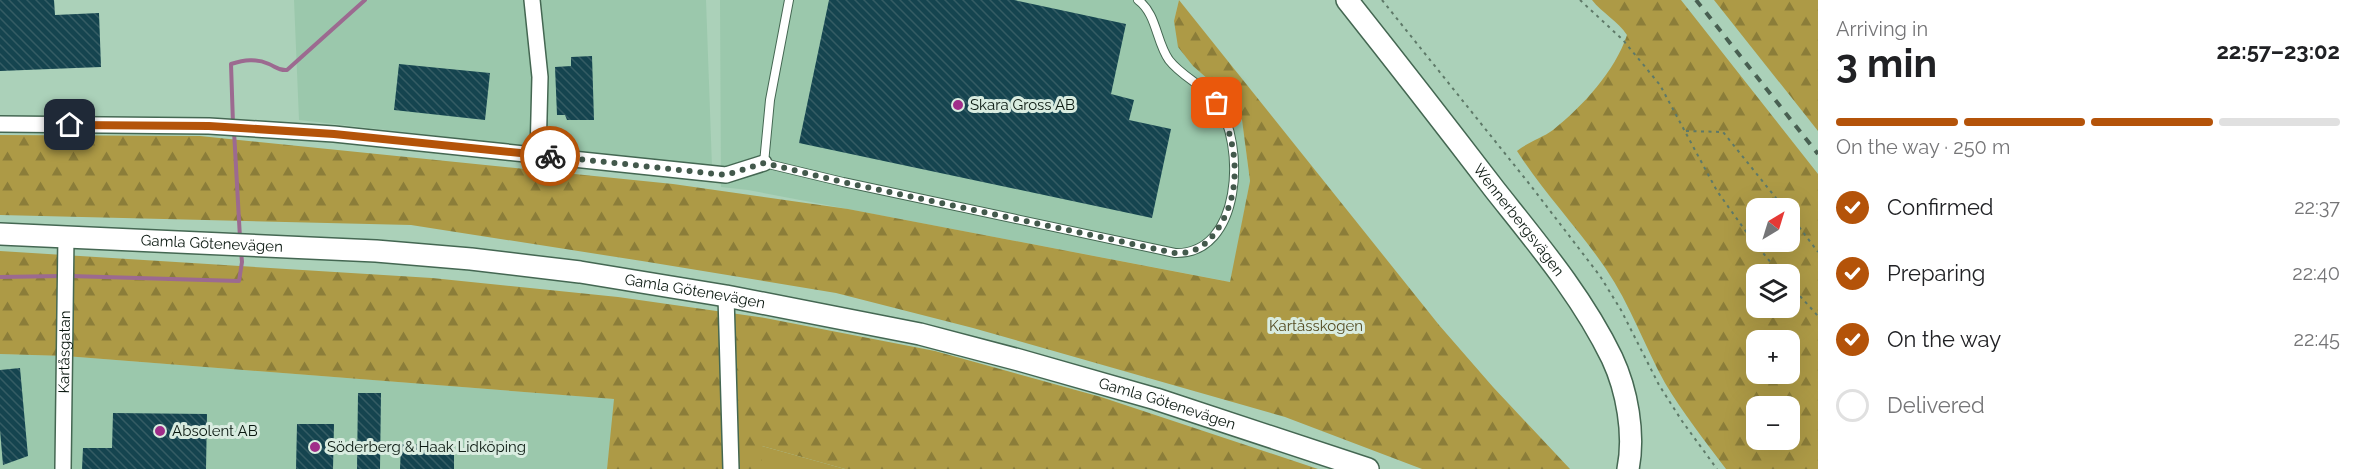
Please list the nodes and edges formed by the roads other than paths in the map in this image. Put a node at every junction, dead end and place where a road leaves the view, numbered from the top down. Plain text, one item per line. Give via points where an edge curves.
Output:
1 (532, 0) edge
2 (789, 0) edge
3 (1138, 0) edge
4 (1347, 0) edge
5 (0, 124) edge
6 (538, 155) junction
7 (764, 163) junction
8 (0, 234) edge
9 (66, 235) junction
10 (726, 296) junction
11 (1631, 465) edge
12 (63, 469) edge
13 (731, 469) edge
14 (1368, 469) edge

1 - 6 street via 540,77
2 - 7 lane via 770,100
3 - 7 lane via 1155,24 1170,62 1217,103 1232,139 1231,204 1211,238 1188,254
4 - 11 street, Wennerbergsvägen via 1576,295 1620,381 1627,407
5 - 6 street via 209,126 334,134
6 - 7 street via 726,175
8 - 9 street, Gamla Götenevägen
9 - 10 street, Gamla Götenevägen via 471,259
9 - 12 street, Kartåsgatan
10 - 13 street
10 - 14 street, Gamla Götenevägen via 920,334 1020,360 1166,402

